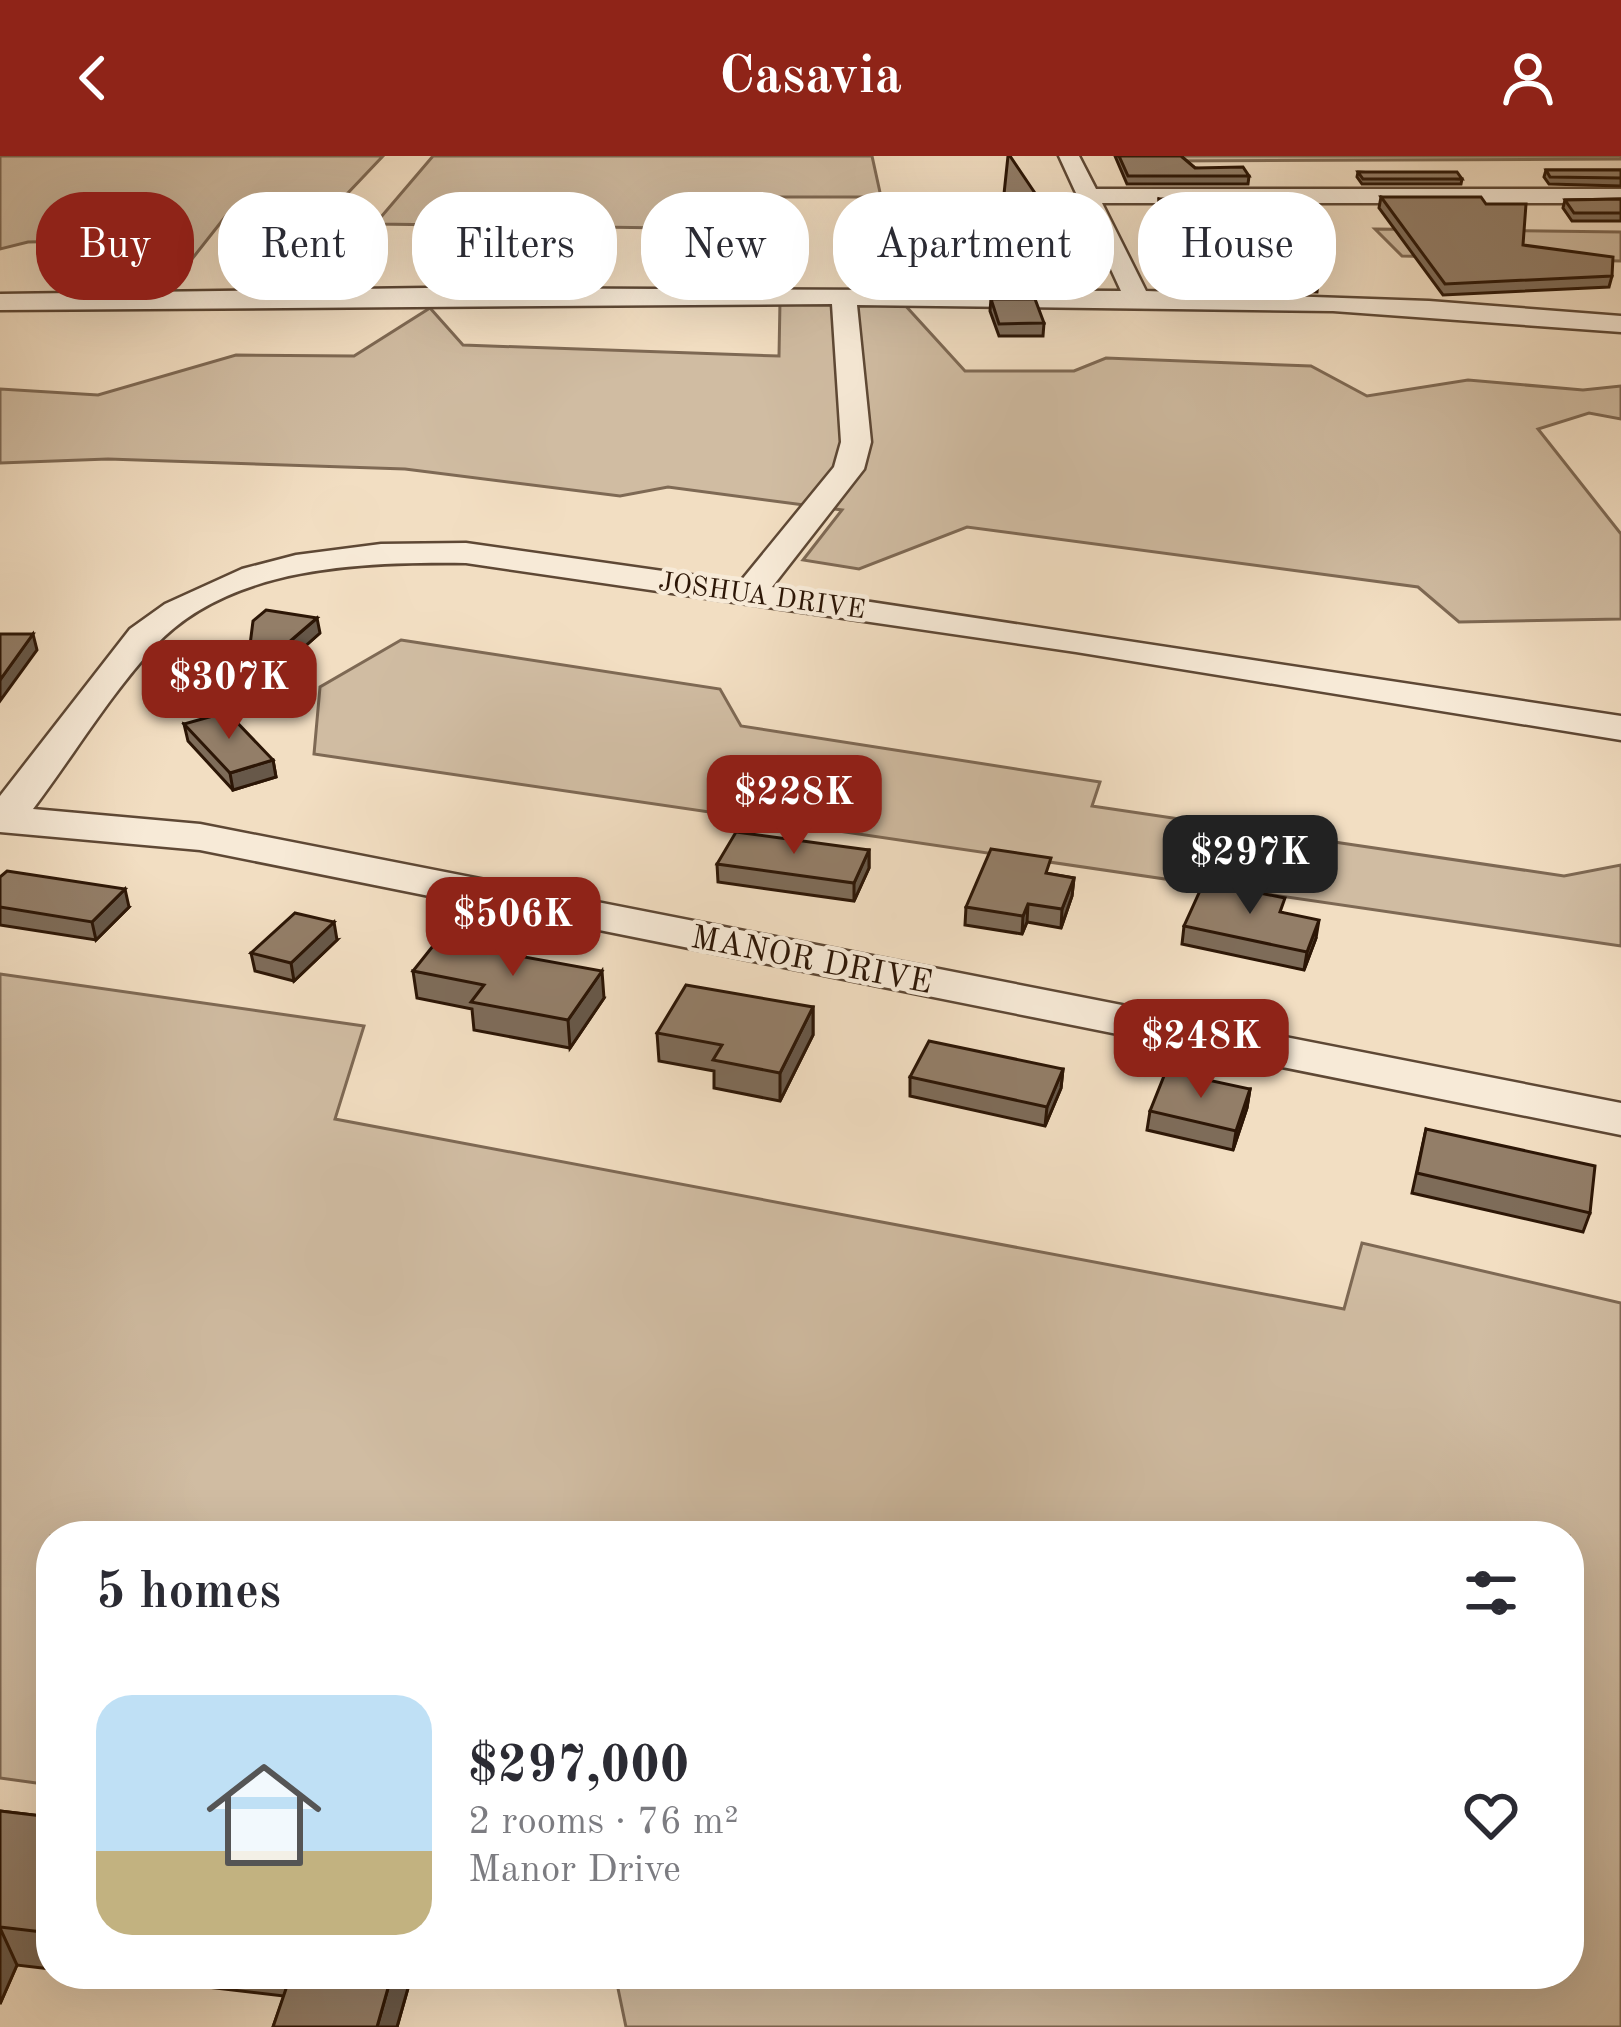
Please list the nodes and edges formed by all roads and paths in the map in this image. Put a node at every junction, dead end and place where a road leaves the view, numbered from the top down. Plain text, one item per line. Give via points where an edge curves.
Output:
1 (1069, 156) edge
2 (1086, 192) edge
3 (1114, 196) edge
4 (1621, 196) edge
5 (1114, 251) edge
6 (833, 297) edge
7 (1114, 297) edge
8 (1136, 297) junction
9 (844, 300) edge
10 (0, 302) edge
11 (1621, 324) edge
12 (749, 593) junction
13 (1621, 728) edge
14 (2, 819) edge
15 (1621, 1119) edge

1 - 2 street
3 - 4 street
5 - 8 street
6 - 10 street via 261,293
7 - 8 street
8 - 11 street
9 - 12 street via 856,442 849,469
12 - 13 street, JOSHUA DRIVE
12 - 14 street, JOSHUA DRIVE via 466,553 372,554 253,577 190,603 143,637
14 - 15 street, MANOR DRIVE via 200,837

